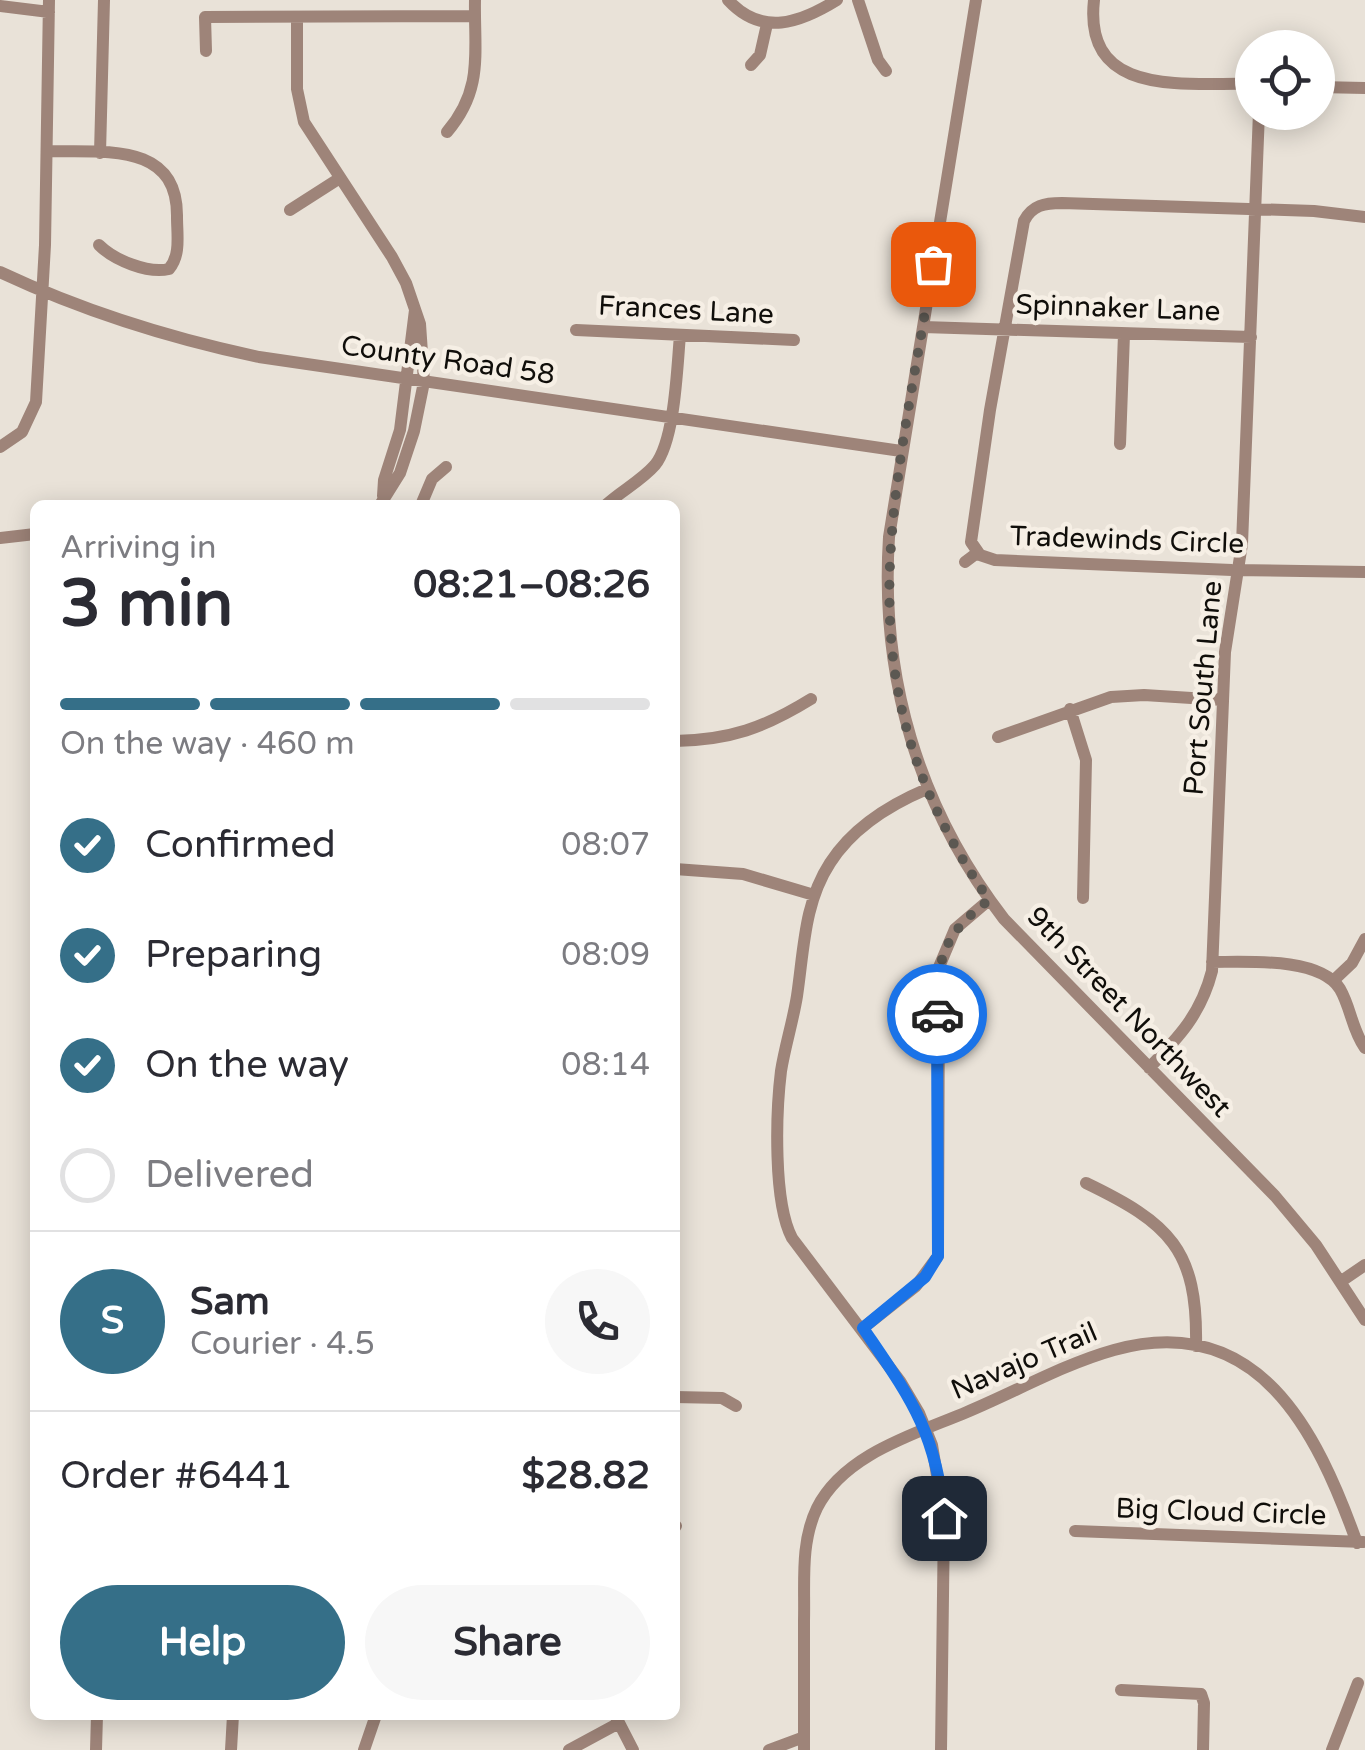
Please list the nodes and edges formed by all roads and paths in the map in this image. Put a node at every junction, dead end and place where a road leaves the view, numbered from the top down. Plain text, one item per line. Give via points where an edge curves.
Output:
1 (104, 0) edge
2 (475, 0) edge
3 (728, 0) edge
4 (837, 0) edge
5 (858, 0) edge
6 (976, 0) edge
7 (1094, 0) edge
8 (0, 6) edge
9 (49, 6) edge
10 (475, 16) junction
11 (297, 18) junction
12 (767, 24) junction
13 (206, 51) dead end
14 (751, 65) dead end
15 (886, 70) dead end
16 (1235, 84) edge
17 (1335, 87) edge
18 (1365, 88) edge
19 (1258, 130) edge
20 (447, 132) dead end
21 (46, 151) junction
22 (100, 153) junction
23 (340, 178) junction
24 (290, 210) dead end
25 (1256, 210) junction
26 (1365, 217) edge
27 (100, 245) dead end
28 (0, 272) edge
29 (41, 291) junction
30 (415, 310) junction
31 (923, 327) junction
32 (1007, 329) junction
33 (576, 330) dead end
34 (1124, 334) junction
35 (680, 335) junction
36 (1250, 337) junction
37 (794, 340) dead end
38 (408, 380) junction
39 (424, 382) junction
40 (671, 417) junction
41 (1120, 444) dead end
42 (0, 447) edge
43 (902, 451) junction
44 (446, 468) dead end
45 (381, 500) edge
46 (423, 500) edge
47 (612, 500) edge
48 (30, 535) edge
49 (0, 538) edge
50 (978, 553) junction
51 (965, 562) dead end
52 (1238, 570) junction
53 (1365, 572) edge
54 (811, 699) dead end
55 (1222, 700) junction
56 (1070, 709) junction
57 (998, 736) dead end
58 (680, 741) edge
59 (927, 789) junction
60 (680, 869) edge
61 (814, 895) junction
62 (1083, 898) dead end
63 (989, 900) junction
64 (1365, 939) edge
65 (1212, 962) junction
66 (1334, 980) junction
67 (1365, 1048) edge
68 (1149, 1068) junction
69 (1086, 1184) dead end
70 (1365, 1265) edge
71 (1340, 1282) junction
72 (1365, 1320) edge
73 (863, 1328) junction
74 (1196, 1346) junction
75 (680, 1397) edge
76 (736, 1406) dead end
77 (926, 1430) junction
78 (1074, 1531) dead end
79 (1361, 1543) edge
80 (1358, 1683) dead end
81 (1121, 1690) dead end
82 (97, 1720) edge
83 (233, 1720) edge
84 (374, 1720) edge
85 (615, 1720) edge
86 (618, 1720) edge
87 (804, 1744) edge
88 (96, 1750) edge
89 (231, 1750) edge
90 (364, 1750) edge
91 (570, 1750) edge
92 (633, 1750) edge
93 (769, 1750) edge
94 (941, 1750) edge
95 (1203, 1750) edge
96 (1332, 1750) edge

1 - 22 street
2 - 10 street
3 - 12 street
4 - 12 street via 792,23
5 - 15 street
6 - 31 street, 9th Street Northwest
7 - 16 street via 1095,36 1123,72 1150,81
8 - 9 street
9 - 21 street
10 - 11 street
10 - 20 street via 474,82
11 - 13 street via 205,17
11 - 23 street via 300,113
12 - 14 street
17 - 18 street
19 - 25 street, Port South Lane
21 - 22 street
21 - 29 street
22 - 27 street via 168,167 177,252 166,271 113,256
23 - 24 street
23 - 30 street via 392,257
25 - 26 street, Tradewinds Circle
25 - 32 street, Tradewinds Circle via 1062,203 1034,208 1024,221
25 - 36 street, Port South Lane
28 - 29 street, County Road 58
29 - 38 street, County Road 58 via 220,349
29 - 42 street via 36,402 22,432
30 - 38 street
30 - 39 street
31 - 32 street, Spinnaker Lane
31 - 43 street, 9th Street Northwest
32 - 34 street, Spinnaker Lane
32 - 50 street, Tradewinds Circle via 971,533
33 - 35 street, Frances Lane
34 - 36 street, Spinnaker Lane
34 - 41 street
35 - 37 street, Frances Lane
35 - 40 street
36 - 52 street, Port South Lane
38 - 39 street, County Road 58
38 - 45 street
39 - 40 street, County Road 58
39 - 45 street via 406,458
40 - 43 street, County Road 58
40 - 47 street via 657,463
43 - 59 street, 9th Street Northwest via 889,536 888,623 900,705
44 - 46 street
48 - 49 street
50 - 51 street
50 - 52 street, Tradewinds Circle via 995,560
52 - 53 street, Tradewinds Circle
52 - 55 street, Port South Lane
54 - 58 street via 729,737
55 - 56 street via 1123,696
55 - 65 street, Port South Lane
56 - 57 street
56 - 62 street via 1087,771
59 - 61 street via 863,826 838,852
59 - 63 street, 9th Street Northwest
60 - 61 street via 743,874
61 - 73 street via 782,1070 780,1202 792,1238
63 - 68 street, 9th Street Northwest
63 - 73 street via 956,929 939,966 938,1256 925,1277
64 - 66 street
65 - 66 street via 1298,966
65 - 68 street, Port South Lane via 1192,1023
66 - 67 street
68 - 71 street, 9th Street Northwest via 1288,1211
69 - 74 street via 1134,1208 1171,1238 1194,1290
70 - 71 street
71 - 72 street, 9th Street Northwest
73 - 77 street
74 - 77 street, Navajo Trail via 1148,1343 1109,1352
74 - 79 street, Navajo Trail via 1249,1368 1287,1401
75 - 76 street via 722,1398
77 - 87 street, Navajo Trail via 848,1470 815,1512 805,1554
77 - 94 street via 944,1518
78 - 79 street, Big Cloud Circle
80 - 96 street
81 - 95 street via 1201,1694
82 - 88 street
83 - 89 street
84 - 90 street
85 - 91 street
86 - 92 street
87 - 93 street

